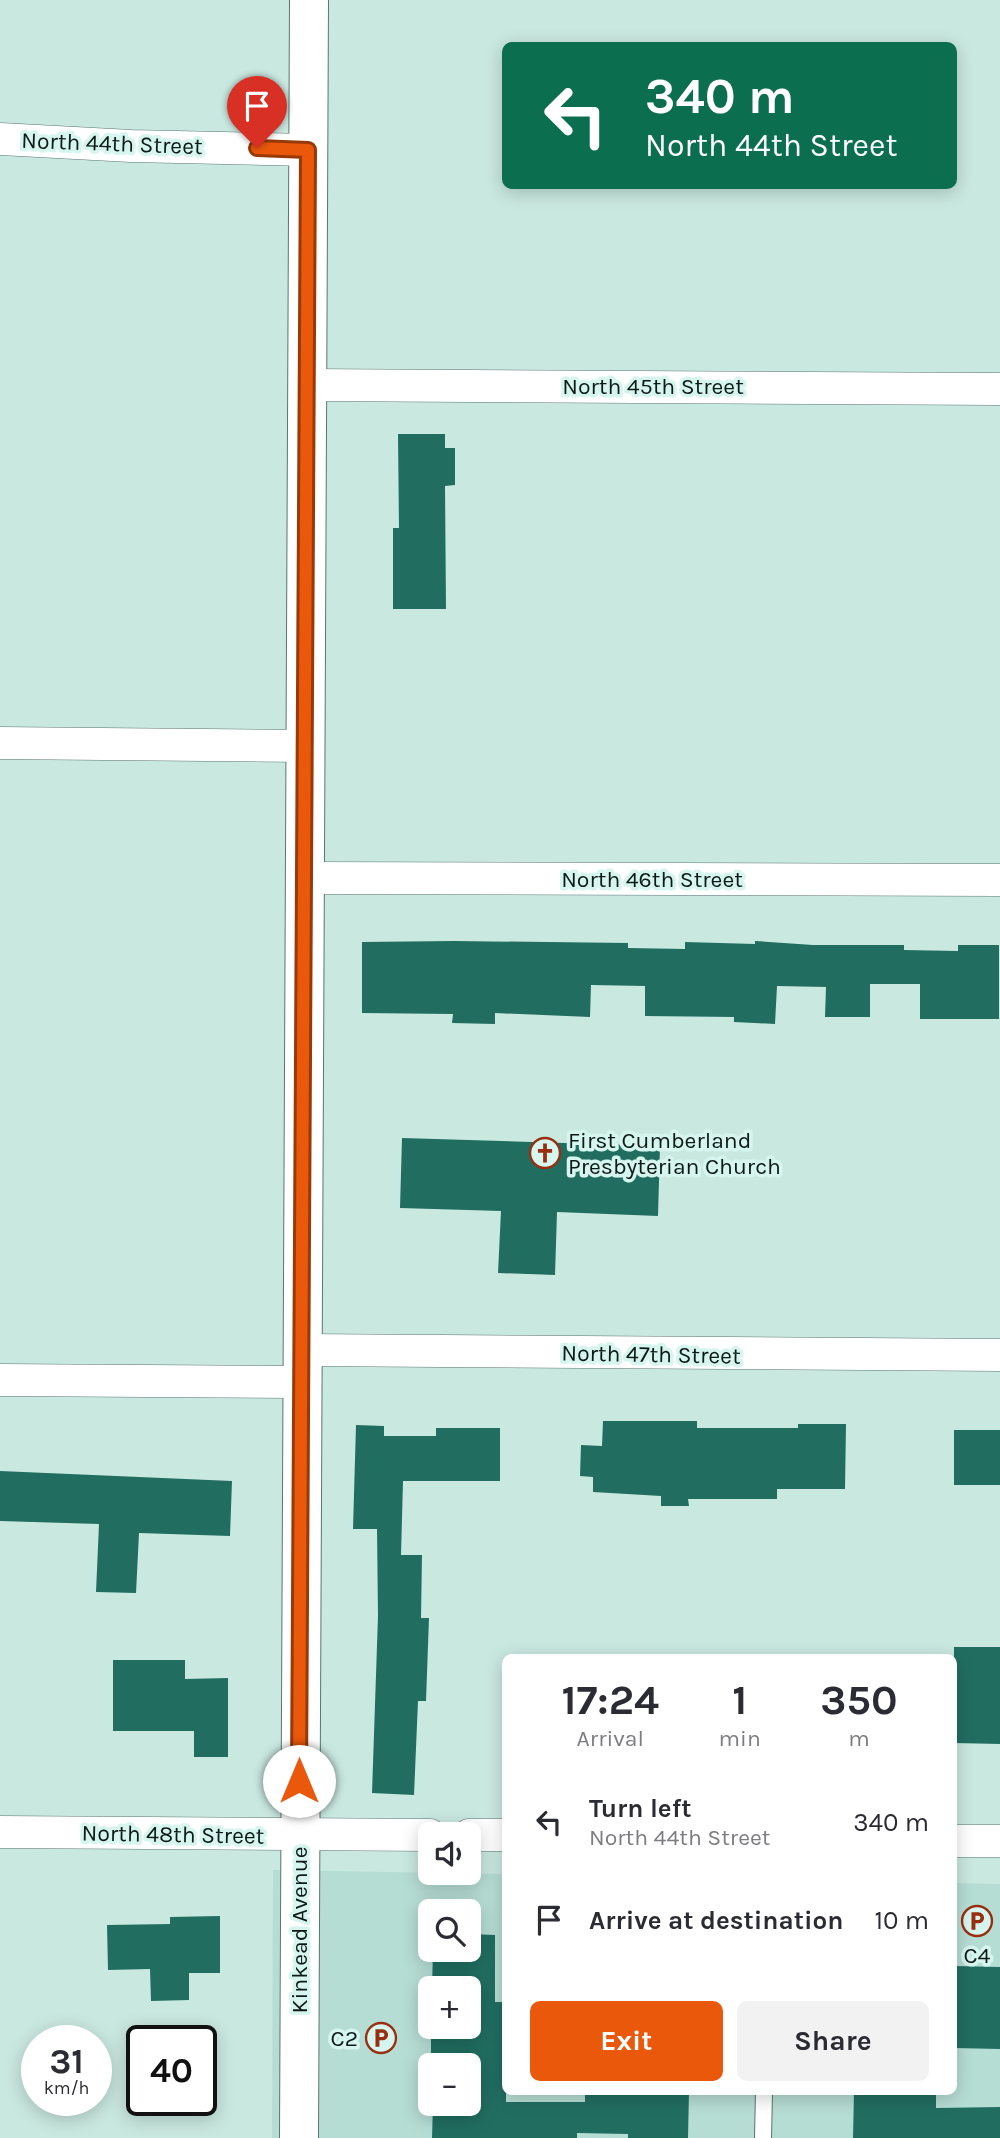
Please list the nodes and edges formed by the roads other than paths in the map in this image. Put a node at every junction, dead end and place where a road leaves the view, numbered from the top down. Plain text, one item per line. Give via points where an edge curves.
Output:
1 (309, 0) edge
2 (0, 139) edge
3 (308, 150) junction
4 (307, 385) junction
5 (1000, 389) edge
6 (0, 743) edge
7 (304, 746) junction
8 (304, 878) junction
9 (1000, 880) edge
10 (1000, 1355) edge
11 (301, 1366) junction
12 (0, 1380) edge
13 (0, 1832) edge
14 (299, 1835) junction
15 (418, 1835) edge
16 (481, 1835) edge
17 (502, 1835) edge
18 (957, 1841) edge
19 (1000, 1841) edge
20 (764, 2095) edge
21 (299, 2138) edge
22 (763, 2138) edge

1 - 3 street, Kinkead Avenue
2 - 3 street, North 44th Street
3 - 4 street, Kinkead Avenue
4 - 5 street, North 45th Street
4 - 7 street, Kinkead Avenue
6 - 7 street
7 - 8 street, Kinkead Avenue
8 - 9 street, North 46th Street
8 - 11 street, Kinkead Avenue
10 - 11 street, North 47th Street
11 - 12 street, North 47th Street
11 - 14 street, Kinkead Avenue
13 - 14 street, North 48th Street
14 - 15 street, North 48th Street
14 - 21 street, Kinkead Avenue
16 - 17 street
18 - 19 street
20 - 22 lane

